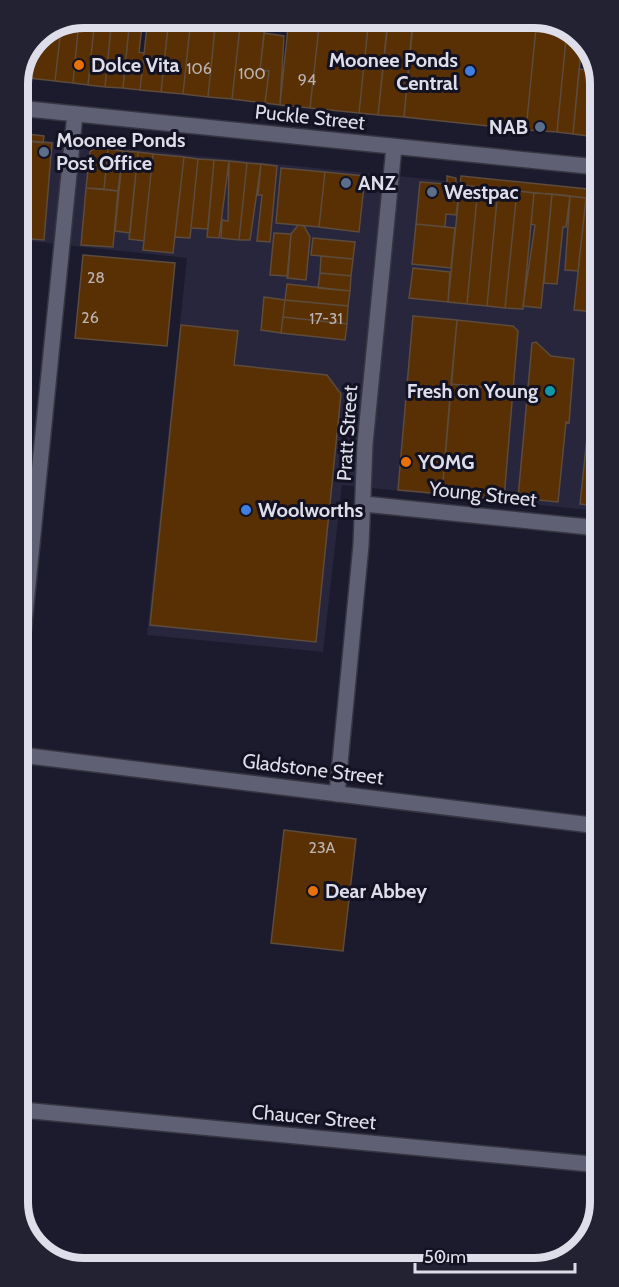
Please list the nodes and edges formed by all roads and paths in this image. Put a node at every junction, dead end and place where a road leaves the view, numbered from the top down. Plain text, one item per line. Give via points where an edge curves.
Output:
1 (29, 109) edge
2 (75, 114) junction
3 (394, 147) junction
4 (591, 166) edge
5 (364, 504) junction
6 (591, 527) edge
7 (29, 578) edge
8 (28, 756) edge
9 (337, 794) junction
10 (591, 825) edge
11 (28, 1111) edge
12 (591, 1164) edge

1 - 2 street, Puckle Street
2 - 3 street, Puckle Street
2 - 7 street
3 - 4 street, Puckle Street
3 - 5 street, Pratt Street via 365,444
5 - 6 street, Young Street
5 - 9 street, Pratt Street
8 - 9 street, Gladstone Street
9 - 10 street, Gladstone Street
11 - 12 street, Chaucer Street

